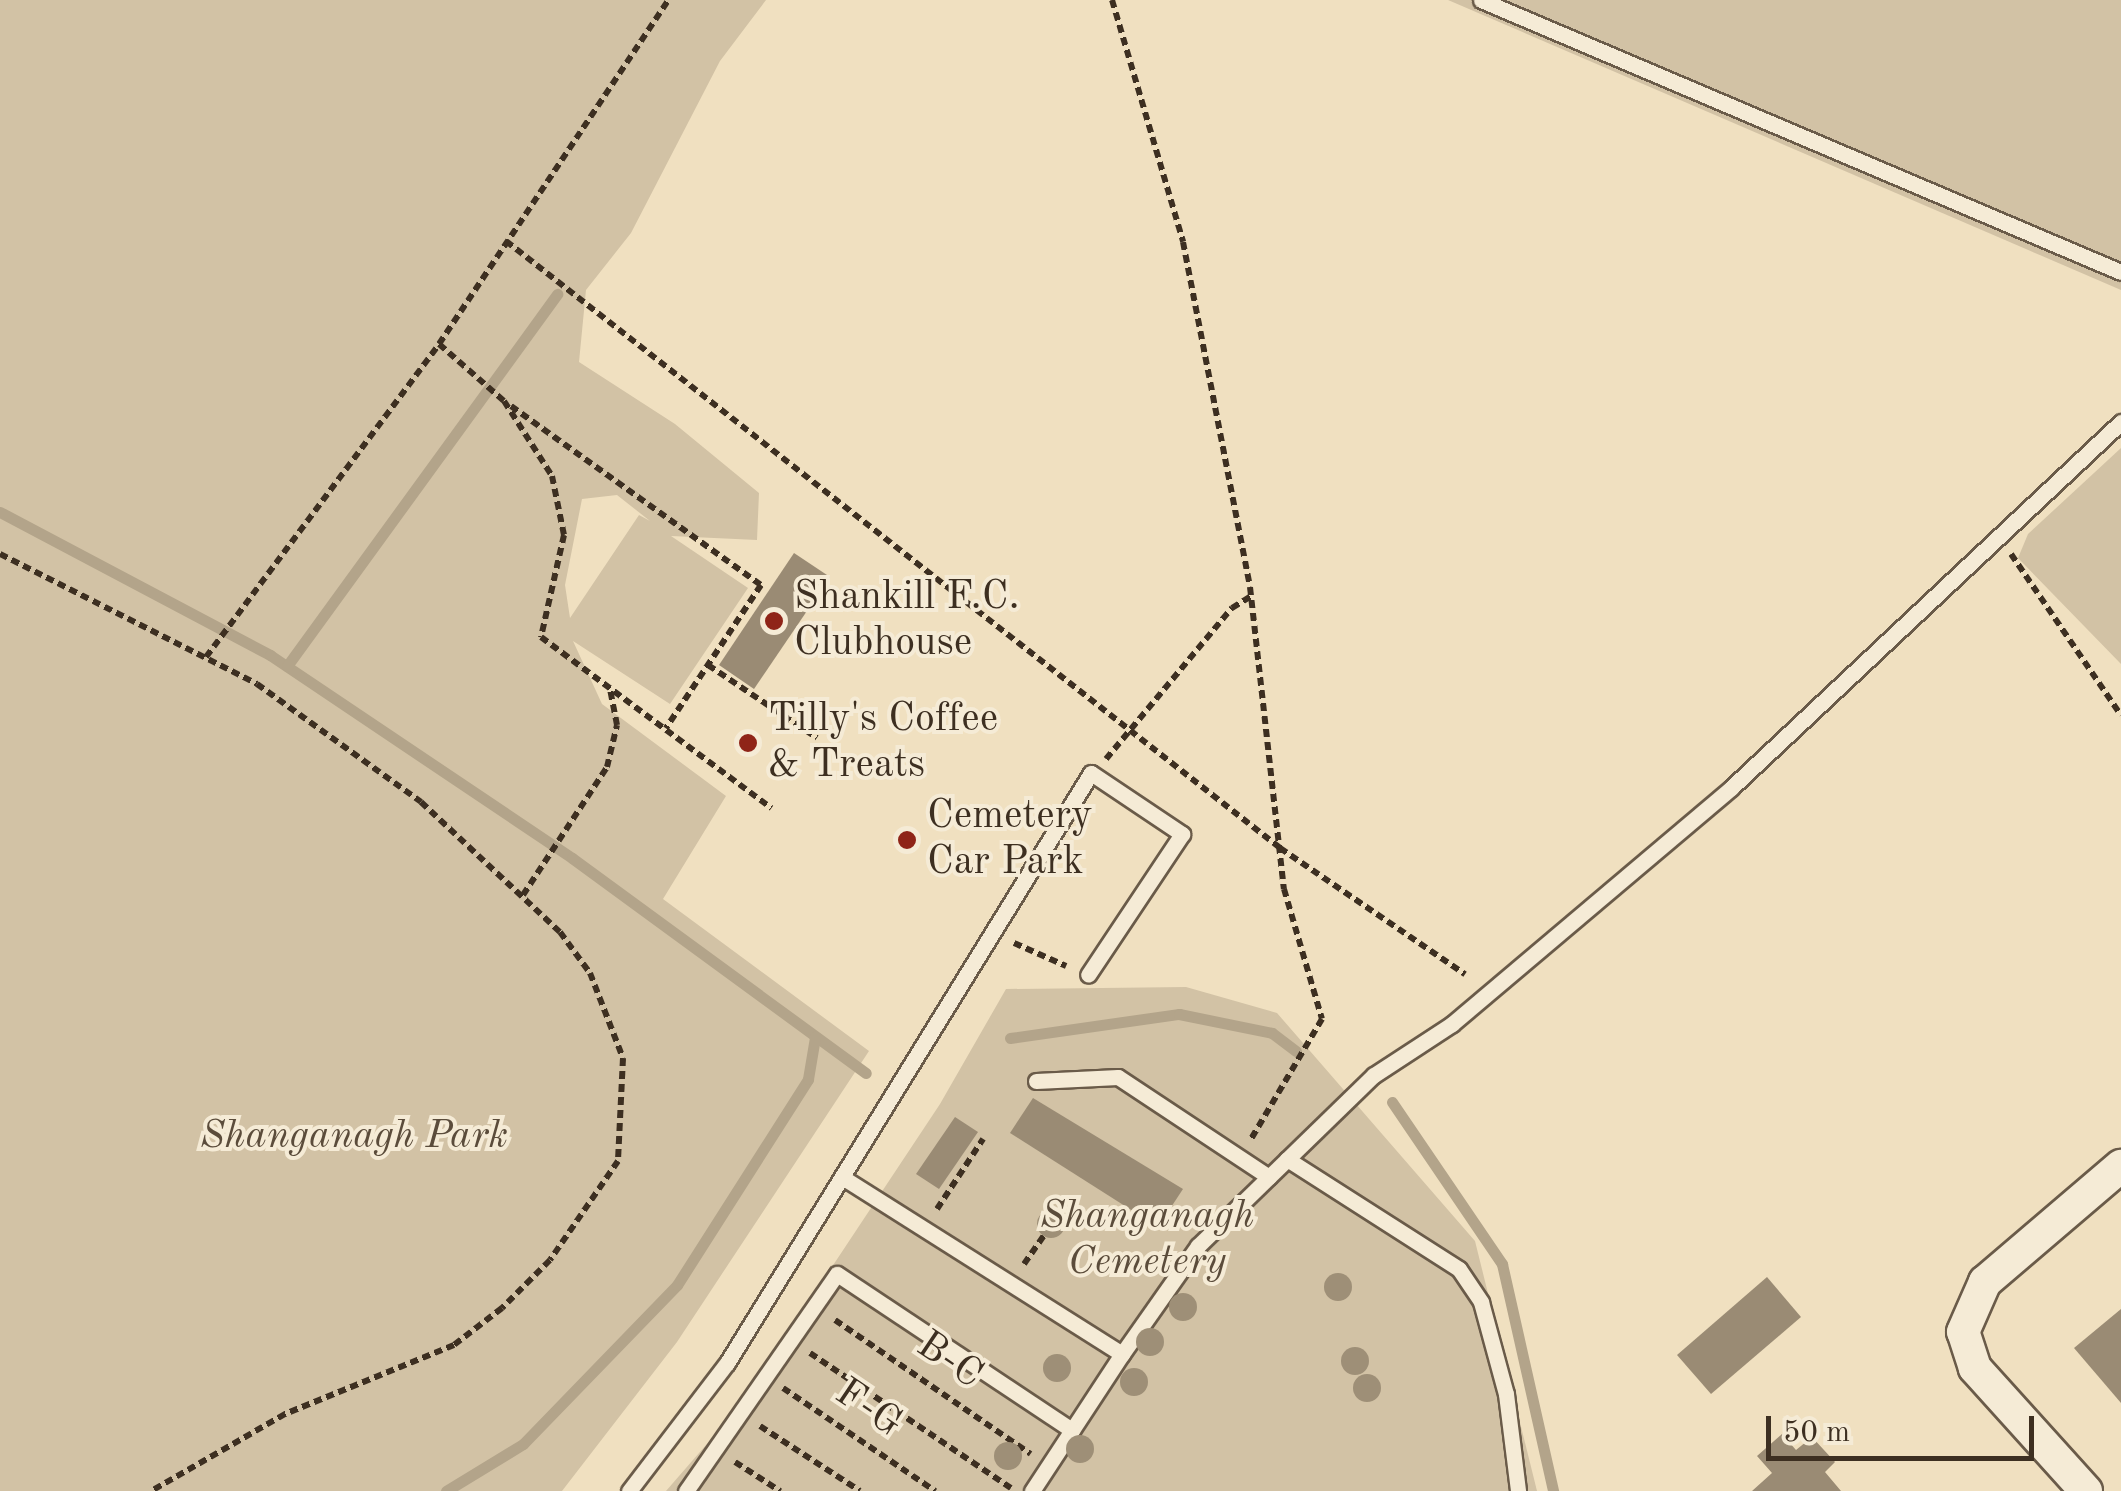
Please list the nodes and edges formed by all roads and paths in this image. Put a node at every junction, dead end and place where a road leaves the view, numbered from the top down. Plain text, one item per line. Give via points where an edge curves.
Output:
1 (668, 0) edge
2 (1112, 0) edge
3 (1480, 0) edge
4 (506, 241) junction
5 (2121, 272) edge
6 (439, 344) junction
7 (504, 401) junction
8 (2121, 422) edge
9 (1999, 537) junction
10 (0, 554) edge
11 (1251, 596) junction
12 (206, 657) junction
13 (708, 665) junction
14 (610, 687) junction
15 (2121, 715) edge
16 (666, 728) junction
17 (1133, 730) junction
18 (816, 738) dead end
19 (1091, 772) junction
20 (771, 808) dead end
21 (1280, 848) junction
22 (524, 896) junction
23 (992, 928) junction
24 (1088, 974) joint
25 (1465, 974) dead end
26 (1036, 1081) dead end
27 (983, 1139) dead end
28 (1239, 1157) junction
29 (1288, 1159) junction
30 (2121, 1166) edge
31 (842, 1177) junction
32 (1269, 1177) junction
33 (936, 1210) dead end
34 (1046, 1232) dead end
35 (1024, 1265) dead end
36 (815, 1306) junction
37 (792, 1341) junction
38 (1122, 1354) junction
39 (767, 1378) junction
40 (742, 1414) junction
41 (1072, 1430) junction
42 (717, 1450) junction
43 (1049, 1466) junction
44 (151, 1491) edge
45 (629, 1491) edge
46 (686, 1491) edge
47 (780, 1491) edge
48 (860, 1491) edge
49 (935, 1491) edge
50 (1016, 1491) edge
51 (1032, 1491) edge
52 (1518, 1491) edge
53 (2086, 1491) edge

1 - 4 path
2 - 11 path via 1183,242
3 - 5 lane
4 - 6 path
4 - 17 path via 814,490
6 - 7 path
6 - 12 path
7 - 13 path via 761,585
7 - 14 path via 552,476 563,516 542,637
8 - 9 lane
9 - 15 path
9 - 29 lane via 1731,788 1452,1024 1374,1076
10 - 12 path
11 - 17 path via 1232,608
11 - 21 path
12 - 22 path via 257,684 420,802
13 - 16 path
13 - 18 path
14 - 16 path
14 - 22 path via 617,725 607,767
16 - 20 path
17 - 19 path
17 - 21 path
19 - 23 lane
19 - 24 lane via 1182,834
21 - 25 path
21 - 28 path via 1322,1019
22 - 44 path via 580,960 610,1016 626,1081 618,1161 550,1260 454,1345 285,1414
23 - 24 path
23 - 31 lane
26 - 28 lane via 1118,1076
27 - 33 path
28 - 32 lane
29 - 32 lane
29 - 52 lane via 1459,1268 1482,1302
30 - 53 street via 1985,1282 1963,1332 1976,1368
31 - 38 lane
31 - 45 lane via 727,1363
32 - 38 lane via 1198,1246
34 - 35 path
36 - 37 lane
36 - 41 lane via 837,1274
36 - 43 path, B-C
37 - 39 lane
37 - 50 path
38 - 41 lane
39 - 40 lane
39 - 49 path, F-G
40 - 42 lane
40 - 48 path
41 - 43 lane
42 - 46 lane
42 - 47 path
43 - 51 lane

